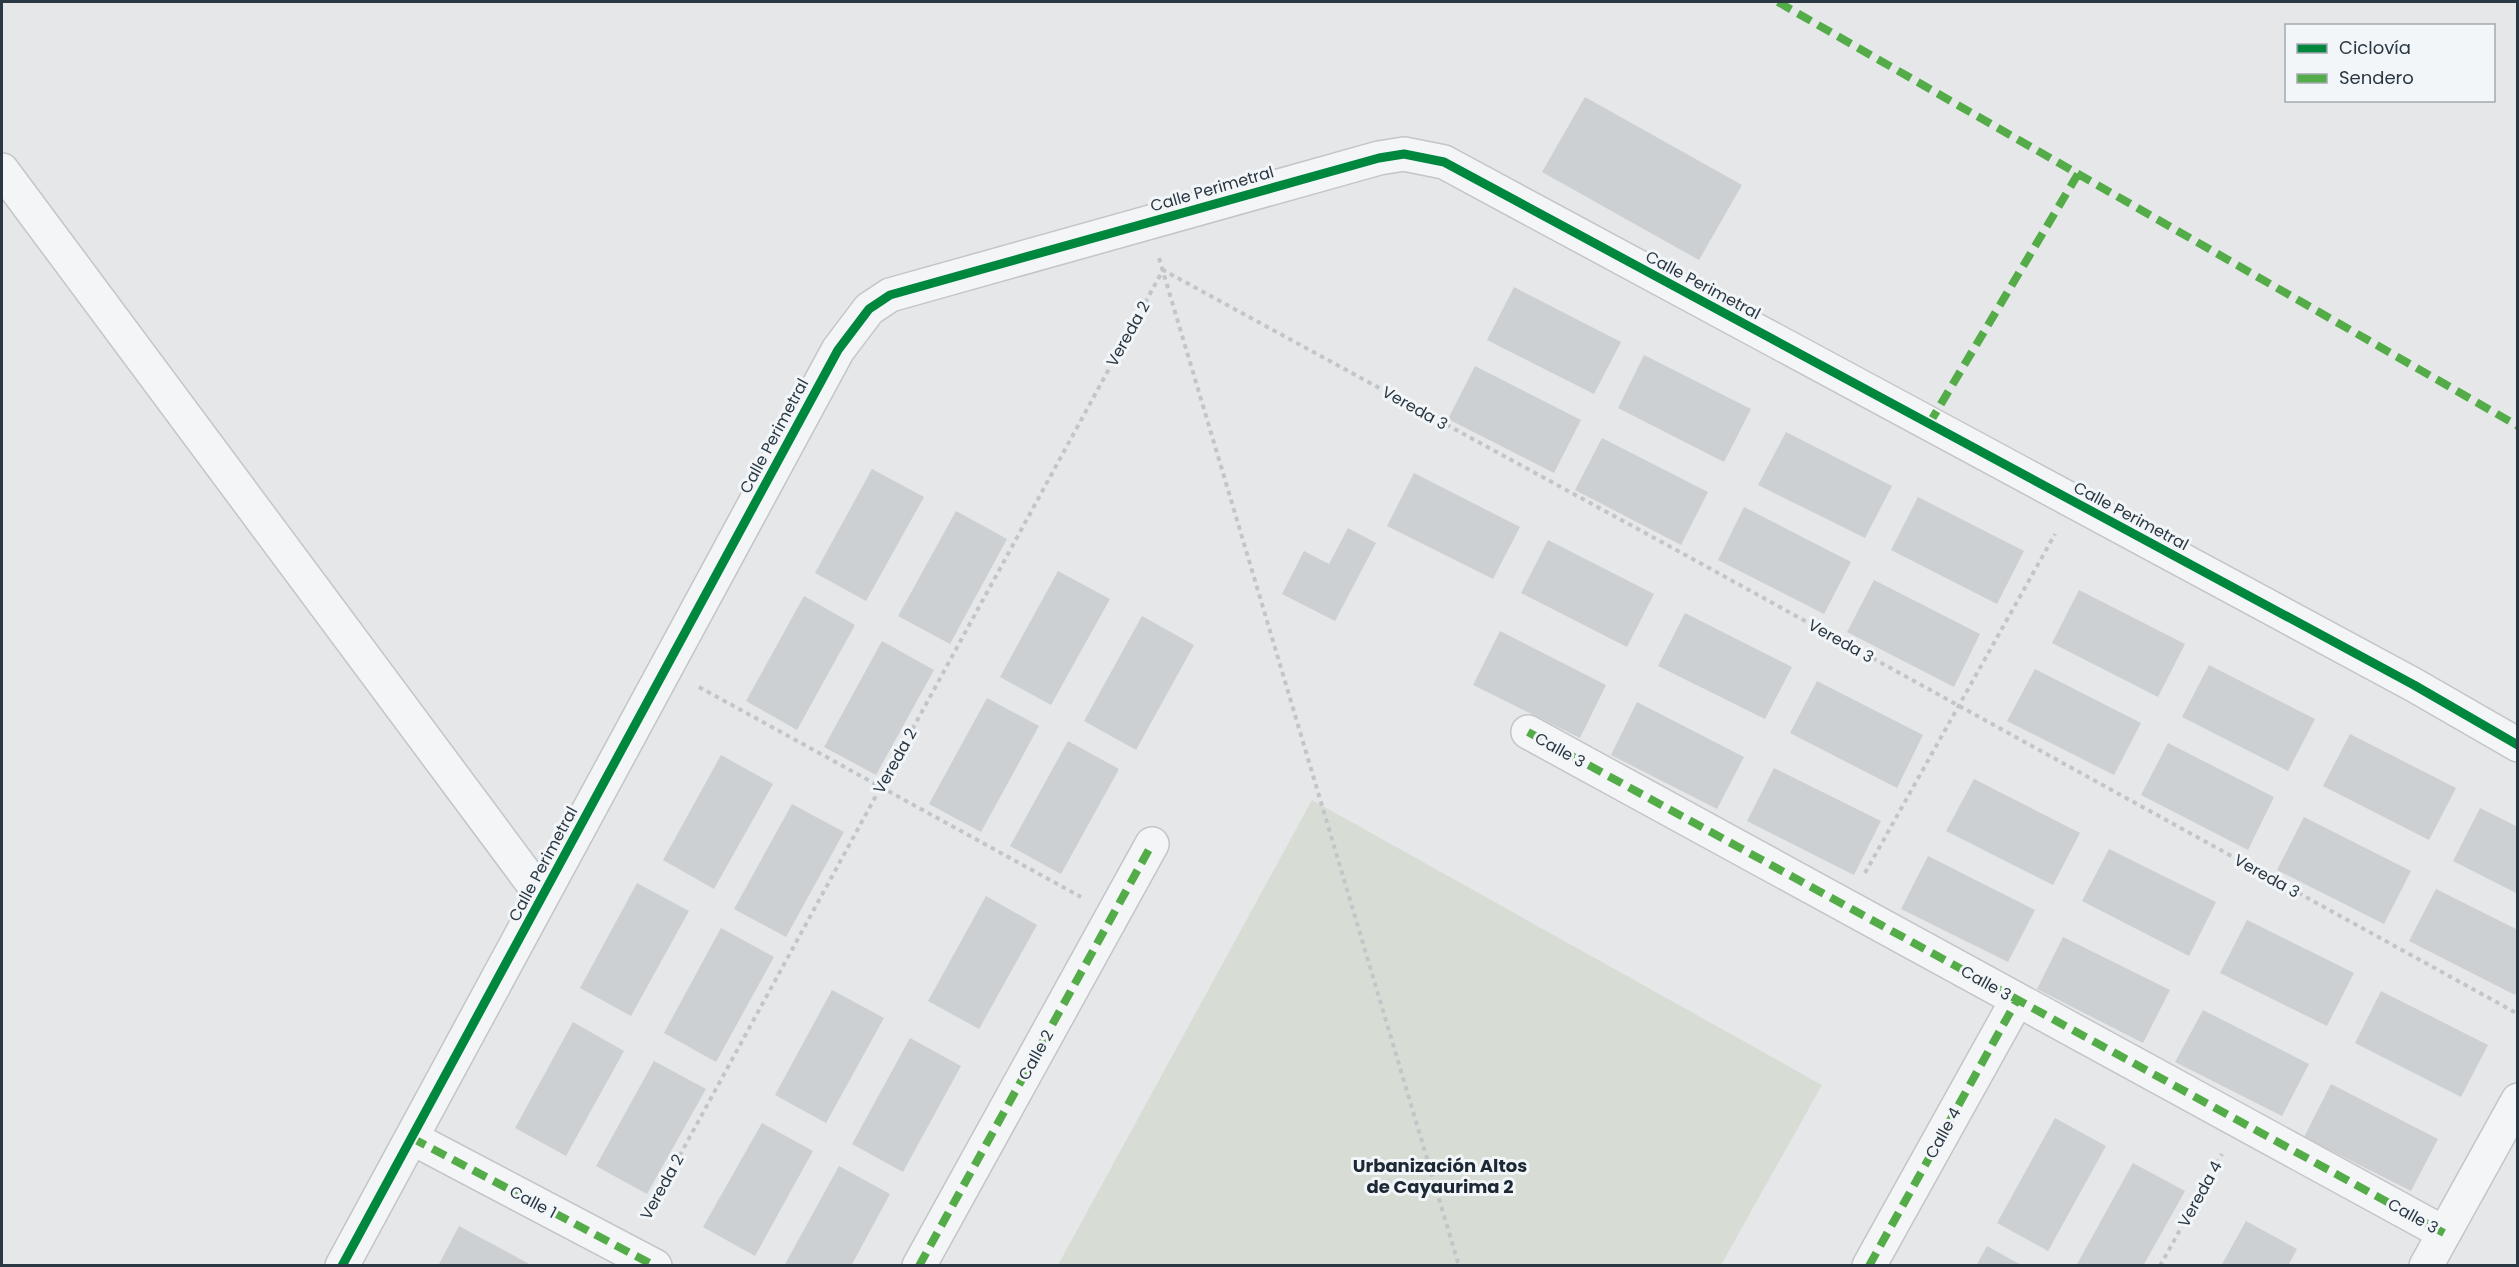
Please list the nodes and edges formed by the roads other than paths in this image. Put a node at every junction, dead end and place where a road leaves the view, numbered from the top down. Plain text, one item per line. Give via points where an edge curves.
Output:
1 (2, 170) edge
2 (1528, 732) dead end
3 (2517, 745) edge
4 (1152, 844) dead end
5 (542, 896) junction
6 (2017, 1000) junction
7 (2517, 1100) edge
8 (412, 1138) junction
9 (2444, 1233) junction
10 (641, 1258) edge
11 (342, 1266) edge
12 (919, 1266) edge
13 (1869, 1266) edge
14 (2426, 1266) edge

1 - 5 street
2 - 6 street, Calle 3
3 - 5 street, Calle Perimetral via 2414,685 1444,162 1404,154 890,295 869,309 838,350
4 - 12 street, Calle 2
5 - 8 street, Calle Perimetral
6 - 9 street, Calle 3
6 - 13 street, Calle 4
7 - 9 street
8 - 10 street, Calle 1
8 - 11 street, Calle Perimetral
9 - 14 street

